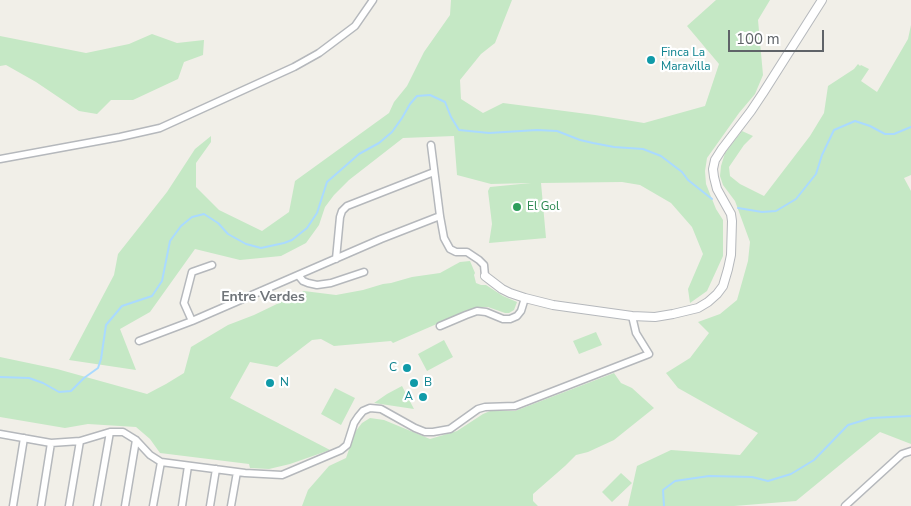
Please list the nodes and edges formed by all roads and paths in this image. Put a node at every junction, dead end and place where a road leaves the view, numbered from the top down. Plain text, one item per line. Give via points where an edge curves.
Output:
1 (373, 0) edge
2 (822, 0) edge
3 (431, 145) dead end
4 (0, 159) edge
5 (434, 172) junction
6 (440, 216) junction
7 (336, 259) junction
8 (212, 265) dead end
9 (364, 272) dead end
10 (298, 275) junction
11 (485, 276) joint
12 (525, 298) junction
13 (632, 316) junction
14 (192, 321) junction
15 (440, 326) dead end
16 (139, 341) dead end
17 (110, 432) junction
18 (0, 434) edge
19 (24, 438) junction
20 (136, 440) junction
21 (80, 441) junction
22 (51, 443) junction
23 (911, 451) edge
24 (161, 462) junction
25 (188, 466) junction
26 (216, 469) junction
27 (237, 472) junction
28 (13, 506) edge
29 (41, 506) edge
30 (70, 506) edge
31 (98, 506) edge
32 (125, 506) edge
33 (153, 506) edge
34 (182, 506) edge
35 (210, 506) edge
36 (231, 506) edge
37 (845, 506) edge

1 - 4 street via 354,26 294,68 160,128
2 - 13 street via 716,160 713,169 717,189 732,221 731,254 723,286 698,308 655,317
3 - 5 street
5 - 6 street
5 - 7 street via 347,206 340,217
6 - 7 street
6 - 11 street via 450,250 467,252 479,260 484,265
7 - 10 street
8 - 14 street via 192,272 184,303
9 - 10 street via 317,285 308,284
10 - 14 street
11 - 12 street via 502,289
12 - 13 street
12 - 15 street via 521,311 510,320 477,311
13 - 27 street via 636,333 649,354 514,406 478,409 450,429 425,432 381,409 370,408 358,417 347,445 341,450 282,475
14 - 16 street
17 - 20 street via 123,432
17 - 21 street
17 - 31 street
18 - 19 street
19 - 22 street
19 - 28 street
20 - 24 street
20 - 32 street
21 - 22 street
21 - 30 street
22 - 29 street
23 - 37 street via 902,454
24 - 25 street
24 - 33 street
25 - 26 street
25 - 34 street
26 - 27 street
26 - 35 street
27 - 36 street

